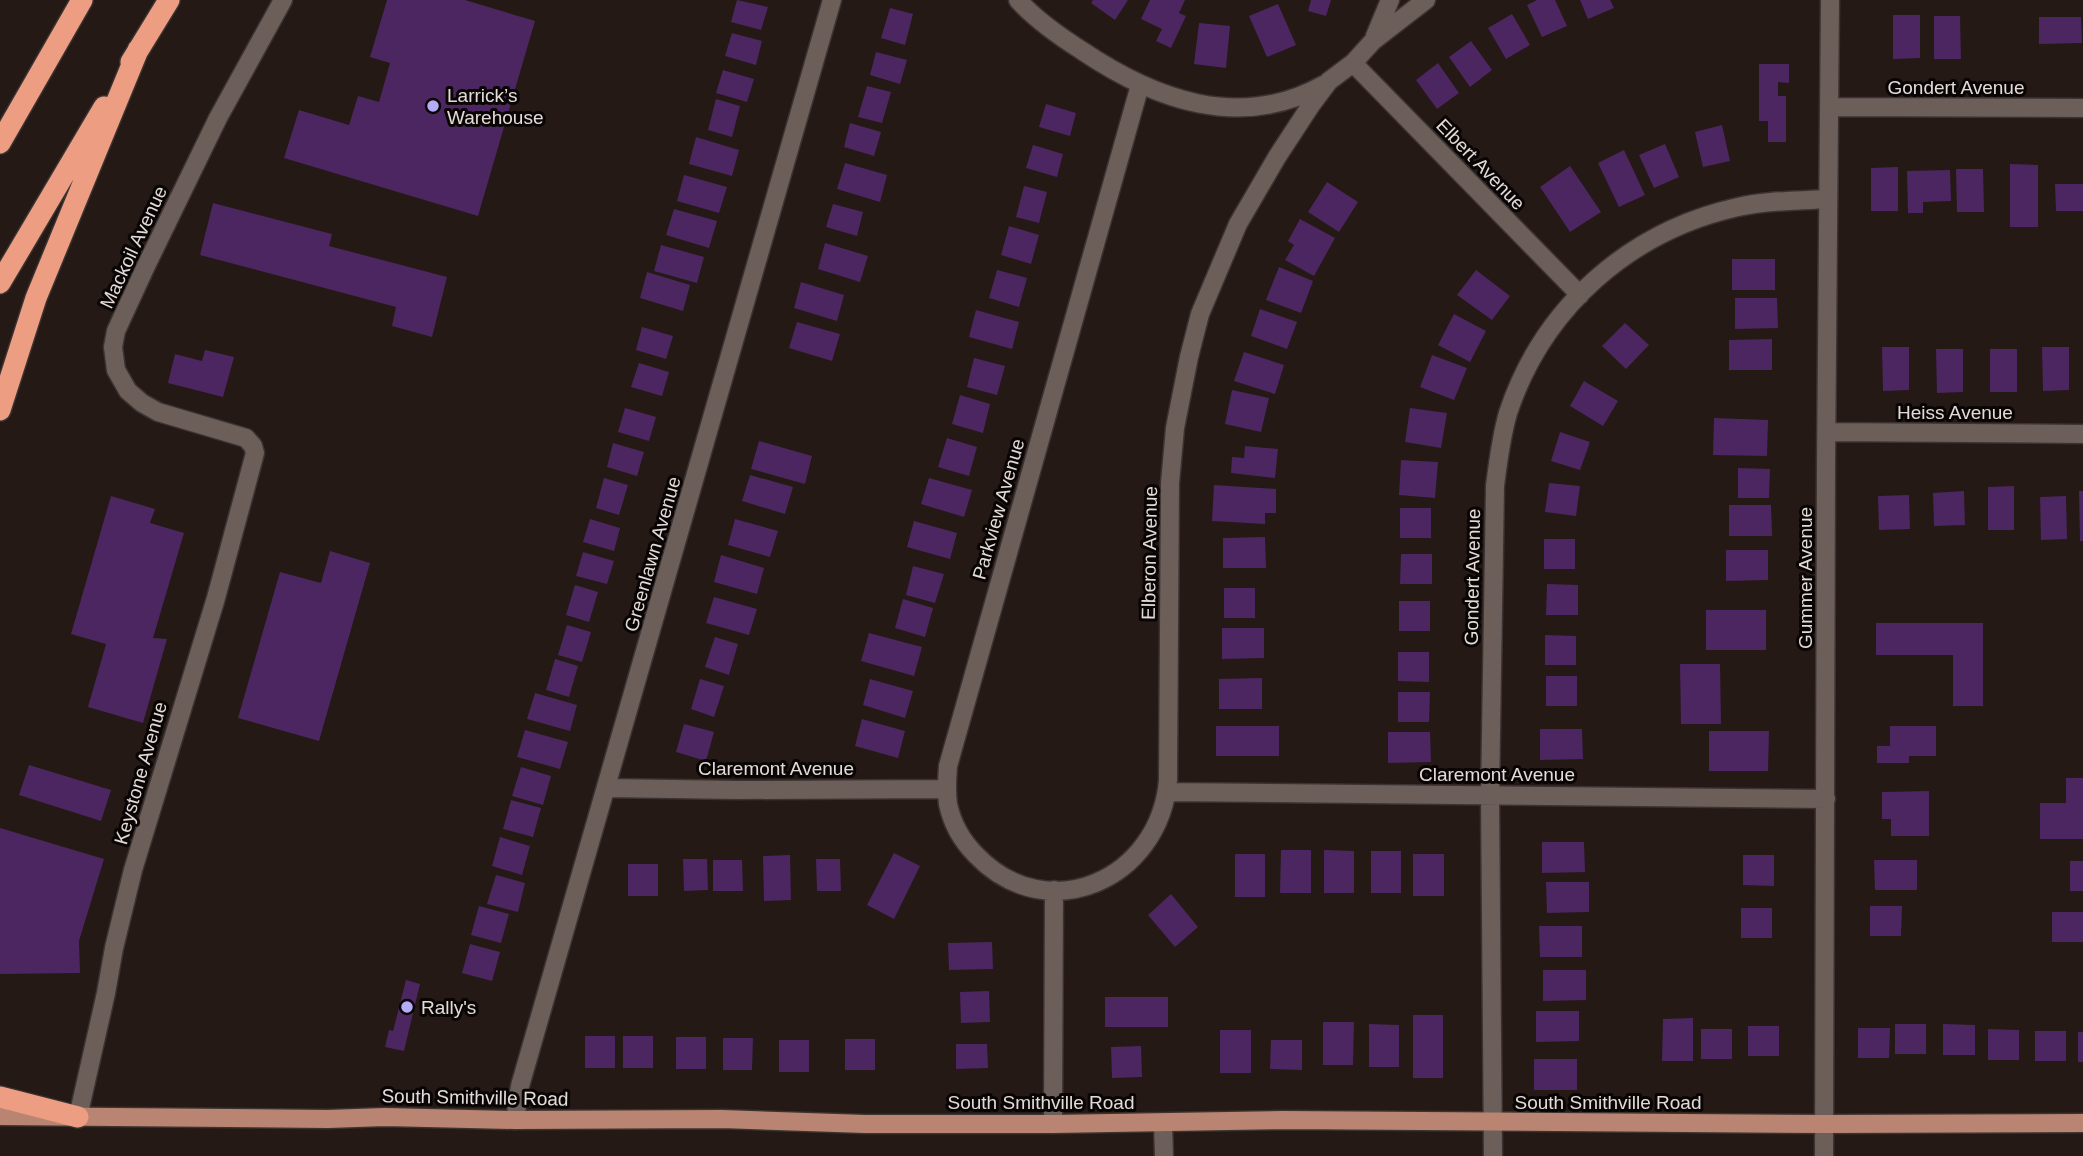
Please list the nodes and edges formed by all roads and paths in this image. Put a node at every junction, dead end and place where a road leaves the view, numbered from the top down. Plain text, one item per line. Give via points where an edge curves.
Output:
1 (82, 0) edge
2 (169, 0) edge
3 (283, 0) edge
4 (832, 0) edge
5 (1018, 0) edge
6 (1390, 0) edge
7 (1426, 0) edge
8 (1830, 0) edge
9 (1373, 41) junction
10 (138, 50) junction
11 (1353, 63) junction
12 (1329, 81) junction
13 (34, 83) junction
14 (1140, 85) junction
15 (1829, 107) junction
16 (2083, 108) edge
17 (0, 134) edge
18 (0, 143) edge
19 (1828, 199) junction
20 (0, 283) edge
21 (1580, 295) junction
22 (0, 410) edge
23 (1827, 432) junction
24 (2083, 434) edge
25 (253, 446) joint
26 (606, 788) junction
27 (946, 789) junction
28 (1167, 792) junction
29 (1490, 796) junction
30 (1826, 799) junction
31 (1054, 890) junction
32 (0, 1097) edge
33 (0, 1116) edge
34 (78, 1117) junction
35 (515, 1121) junction
36 (1492, 1122) junction
37 (1163, 1123) junction
38 (2083, 1123) edge
39 (1053, 1124) junction
40 (1824, 1124) junction
41 (1164, 1156) edge
42 (1493, 1156) edge
43 (1824, 1156) edge

1 - 13 highway
2 - 10 highway
3 - 25 street, Mackoil Avenue via 218,118 116,331 113,347 116,370 128,391 142,403 246,438
4 - 26 street, Greenlawn Avenue
5 - 14 street via 1061,37
6 - 9 street
7 - 9 street, Elberon Avenue
8 - 15 street, Gummer Avenue
9 - 11 street, Elberon Avenue
10 - 20 highway
10 - 22 highway via 36,298
11 - 12 street, Elberon Avenue
11 - 21 street, Elbert Avenue
12 - 14 street via 1309,93 1254,107 1191,103
12 - 28 street, Elberon Avenue via 1238,224 1204,304 1189,357 1170,483
13 - 17 highway
13 - 18 highway
14 - 27 street, Parkview Avenue via 955,735
15 - 16 street, Gondert Avenue
15 - 19 street, Gummer Avenue
19 - 21 street, Gondert Avenue via 1739,207 1667,230 1637,246
19 - 23 street, Gummer Avenue
21 - 29 street, Gondert Avenue via 1539,347 1508,414 1499,450 1494,486
23 - 24 street, Heiss Avenue
23 - 30 street, Gummer Avenue
25 - 34 street, Keystone Avenue via 256,453 249,481 133,870
26 - 27 street, Claremont Avenue
26 - 35 street, Greenlawn Avenue via 520,1086
27 - 31 street, Parkview Avenue via 955,826 986,866 1011,881
28 - 29 street, Claremont Avenue
28 - 31 street, Elberon Avenue via 1154,831 1118,872 1080,888
29 - 30 street, Claremont Avenue
29 - 36 street, Gondert Avenue
30 - 40 street, Gummer Avenue
31 - 39 street
32 - 34 highway
33 - 34 main road, South Smithville Road
34 - 35 main road, South Smithville Road
35 - 39 main road, South Smithville Road
36 - 37 main road, South Smithville Road
36 - 40 main road, South Smithville Road
36 - 42 street, Gondert Avenue
37 - 39 main road, South Smithville Road
37 - 41 street
38 - 40 main road, South Smithville Road
40 - 43 street, Gummer Avenue

